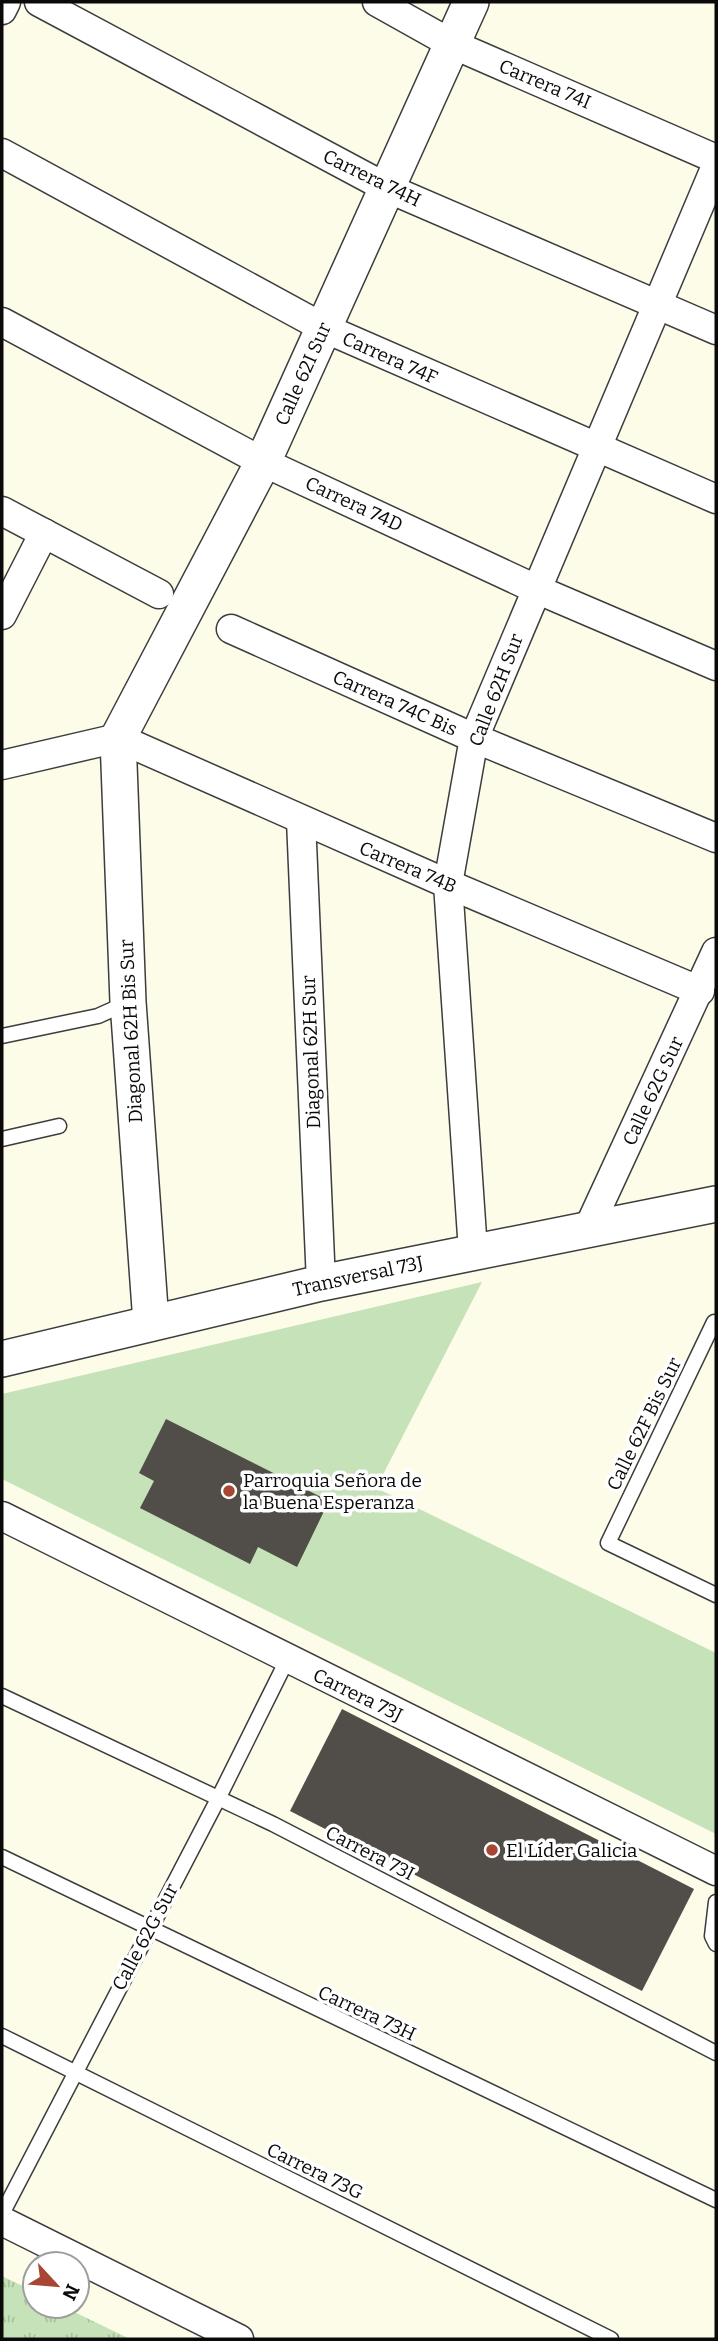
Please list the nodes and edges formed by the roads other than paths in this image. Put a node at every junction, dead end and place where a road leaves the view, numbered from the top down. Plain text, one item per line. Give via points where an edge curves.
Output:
1 (6, 2) edge
2 (39, 2) edge
3 (377, 2) edge
4 (471, 2) edge
5 (2, 9) edge
6 (452, 44) junction
7 (2, 153) edge
8 (716, 159) edge
9 (716, 166) edge
10 (387, 188) junction
11 (657, 304) junction
12 (2, 321) edge
13 (324, 328) junction
14 (716, 330) edge
15 (596, 447) junction
16 (263, 462) junction
17 (716, 499) edge
18 (2, 511) edge
19 (44, 533) junction
20 (536, 589) junction
21 (159, 594) dead end
22 (2, 615) edge
23 (231, 629) dead end
24 (716, 666) edge
25 (118, 738) junction
26 (474, 738) junction
27 (2, 765) edge
28 (301, 820) junction
29 (716, 838) edge
30 (448, 884) junction
31 (716, 953) edge
32 (700, 991) junction
33 (128, 1002) junction
34 (2, 1035) edge
35 (59, 1126) dead end
36 (2, 1139) edge
37 (716, 1204) edge
38 (589, 1229) junction
39 (473, 1251) junction
40 (321, 1283) junction
41 (714, 1322) dead end
42 (151, 1323) junction
43 (2, 1359) edge
44 (2, 1516) edge
45 (716, 1595) edge
46 (287, 1660) junction
47 (2, 1696) edge
48 (218, 1799) junction
49 (2, 1857) edge
50 (716, 1871) edge
51 (716, 1902) edge
52 (149, 1928) junction
53 (716, 1944) edge
54 (2, 2036) edge
55 (716, 2053) edge
56 (75, 2072) junction
57 (716, 2200) edge
58 (2, 2214) edge
59 (2, 2221) edge
60 (239, 2339) edge
61 (611, 2339) edge

1 - 5 street
2 - 10 street, Carrera 74H
3 - 6 street, Carrera 74I
4 - 6 street, Calle 62I Sur
6 - 8 street, Carrera 74I
6 - 10 street, Calle 62I Sur
7 - 13 street, Carrera 74F
9 - 11 street, Calle 62H Sur
10 - 11 street, Carrera 74H
10 - 13 street, Calle 62I Sur
11 - 14 street, Carrera 74H
11 - 15 street, Calle 62H Sur
12 - 16 street, Carrera 74D
13 - 15 street, Carrera 74F
13 - 16 street, Calle 62I Sur
15 - 17 street, Carrera 74F
15 - 20 street, Calle 62H Sur
16 - 20 street, Carrera 74D
16 - 25 street, Calle 62I Sur
18 - 19 street
19 - 21 street
19 - 22 street
20 - 24 street, Carrera 74D
20 - 26 street, Calle 62H Sur
23 - 26 street, Carrera 74C Bis
25 - 27 street
25 - 28 street, Carrera 74B
25 - 33 street, Diagonal 62H Bis Sur
26 - 29 street, Carrera 74C Bis
26 - 30 street, Calle 62H Sur
28 - 30 street, Carrera 74B
28 - 40 street, Diagonal 62H Sur
30 - 32 street, Carrera 74B
30 - 39 street, Calle 62H Sur
31 - 32 street, Calle 62G Sur
32 - 38 street, Calle 62G Sur
33 - 34 lane via 98,1016
33 - 42 street, Diagonal 62H Bis Sur
35 - 36 lane
37 - 38 street, Transversal 73J
38 - 39 street, Transversal 73J
39 - 40 street, Transversal 73J
40 - 42 street, Transversal 73J
41 - 45 lane, Calle 62F Bis Sur via 607,1543
42 - 43 street, Transversal 73J
44 - 46 street, Carrera 73J
46 - 48 lane, Calle 62G Sur
46 - 50 street, Carrera 73J
47 - 48 lane, Carrera 73I
48 - 52 lane, Calle 62G Sur
48 - 55 lane, Carrera 73I
49 - 52 lane, Carrera 73H
51 - 53 lane via 712,1936
52 - 56 lane, Calle 62G Sur
52 - 57 lane, Carrera 73H
54 - 56 lane, Carrera 73G
56 - 58 lane, Calle 62G Sur
56 - 61 lane, Carrera 73G
59 - 60 street

